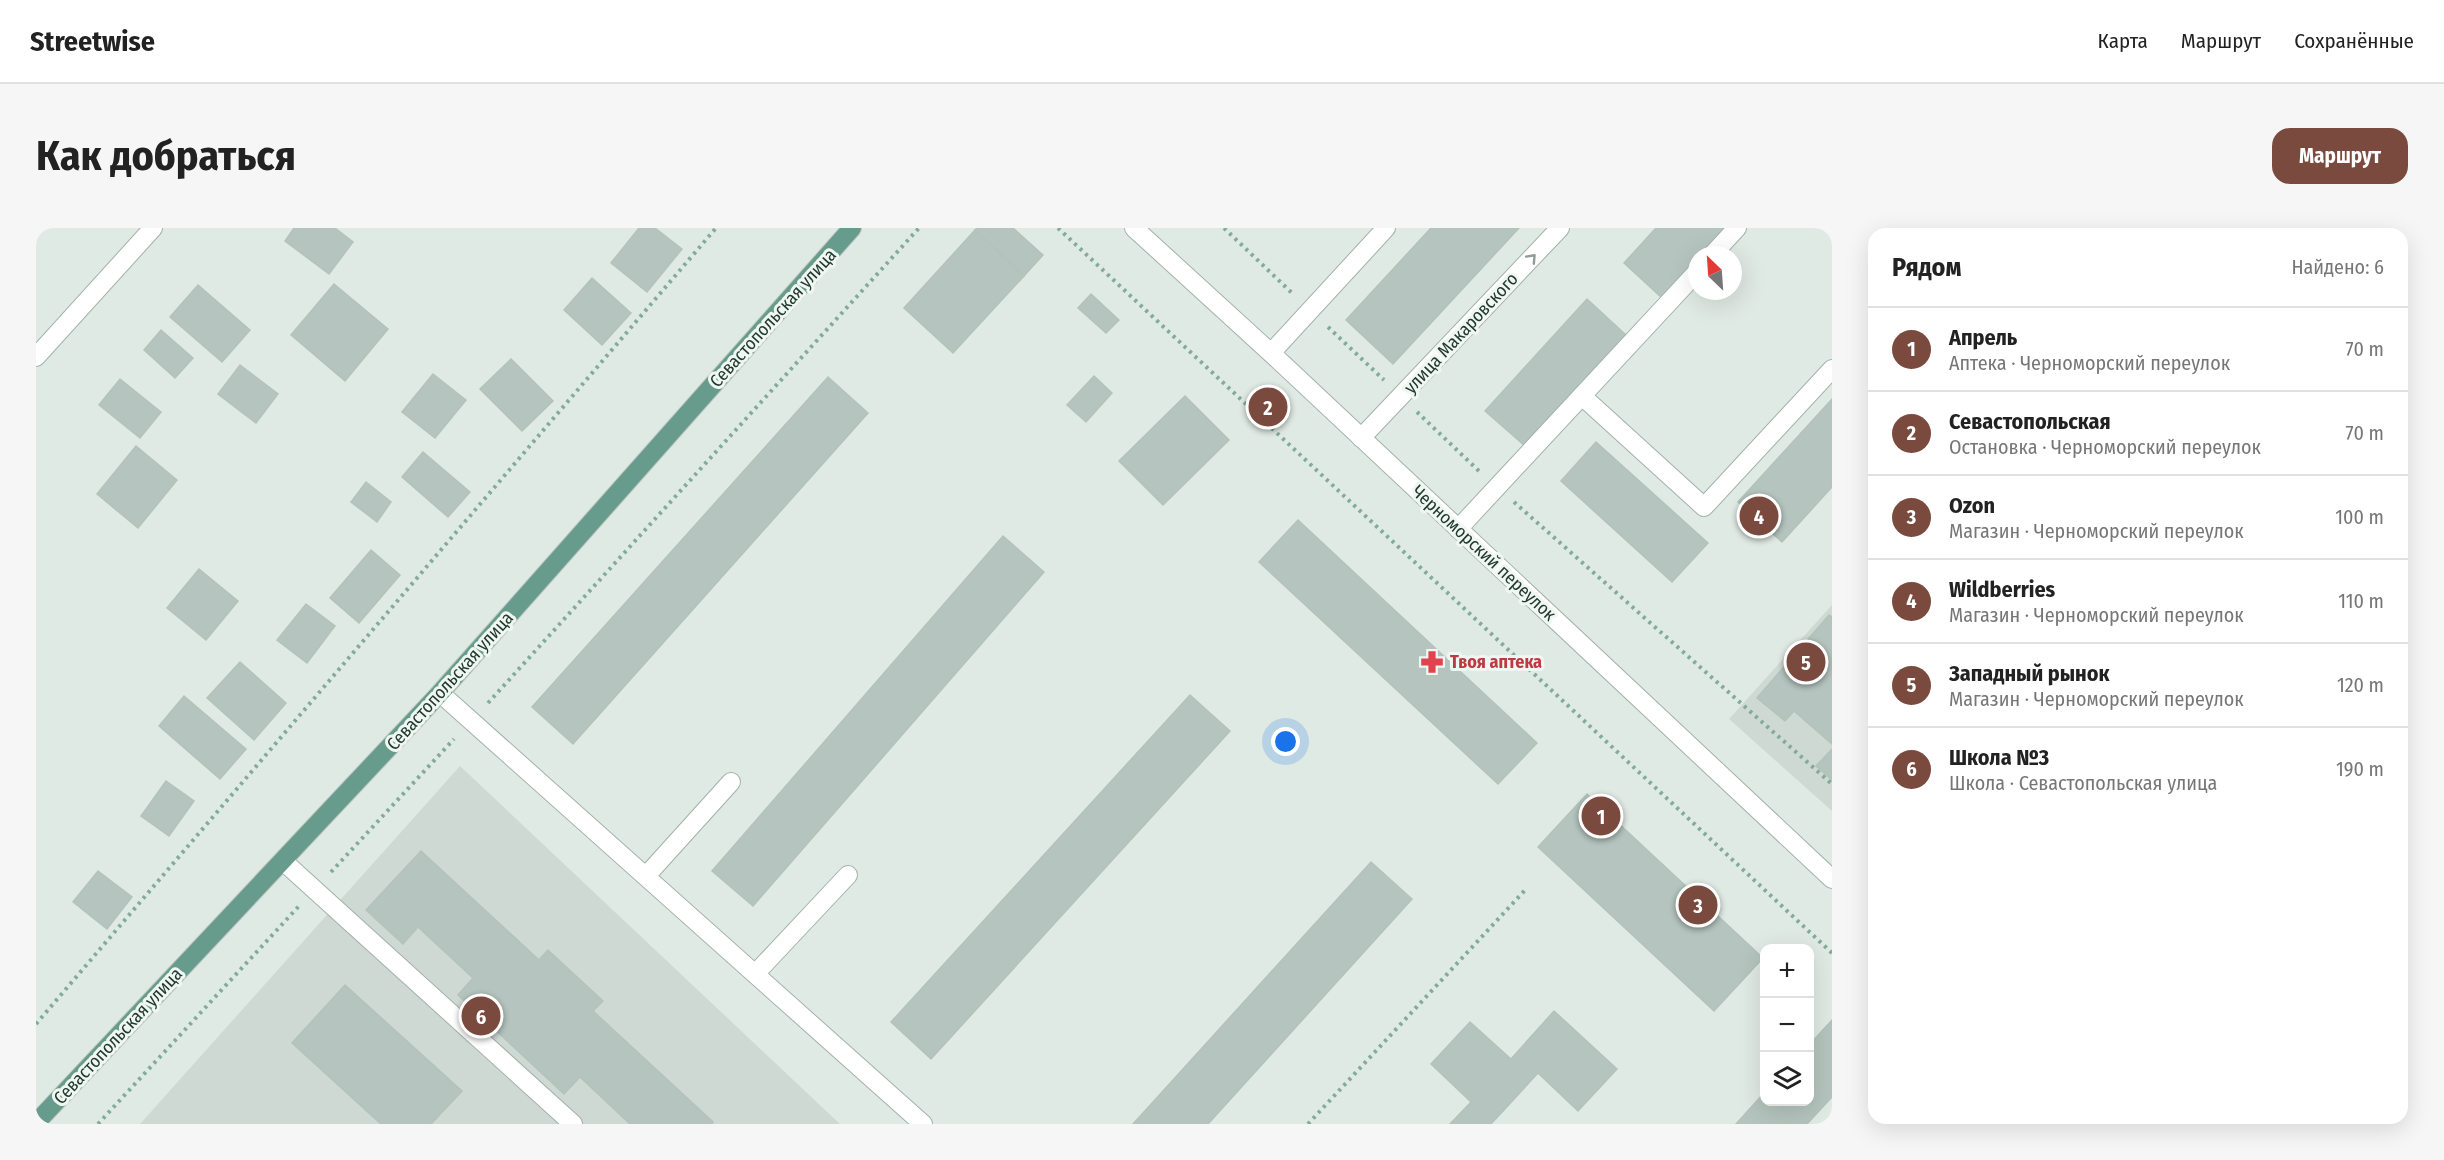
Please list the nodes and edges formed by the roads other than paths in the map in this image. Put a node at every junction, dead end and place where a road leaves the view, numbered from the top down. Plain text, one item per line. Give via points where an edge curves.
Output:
1 (153, 228) edge
2 (852, 228) edge
3 (1134, 228) edge
4 (1386, 228) edge
5 (1560, 228) edge
6 (1737, 228) edge
7 (1720, 246) edge
8 (1688, 282) edge
9 (1271, 353) junction
10 (36, 357) edge
11 (1832, 369) edge
12 (1582, 396) junction
13 (1361, 438) junction
14 (1458, 529) junction
15 (440, 693) junction
16 (731, 782) dead end
17 (283, 861) junction
18 (848, 875) dead end
19 (646, 876) junction
20 (1832, 879) edge
21 (755, 974) junction
22 (36, 1123) edge
23 (573, 1124) edge
24 (922, 1124) edge

1 - 10 street
2 - 15 main road, Севастопольская улица
3 - 9 street, Черноморский переулок
4 - 9 street
13 -> 5 street, улица Макаровского
6 - 7 street
8 - 12 street
9 - 13 street, Черноморский переулок
11 - 12 street via 1704,507
12 - 14 street
13 - 14 street, Черноморский переулок
14 - 20 street, Черноморский переулок
15 - 17 main road, Севастопольская улица
15 - 19 street
16 - 19 street
17 - 22 main road, Севастопольская улица
17 - 23 street
18 - 21 street
19 - 21 street
21 - 24 street

